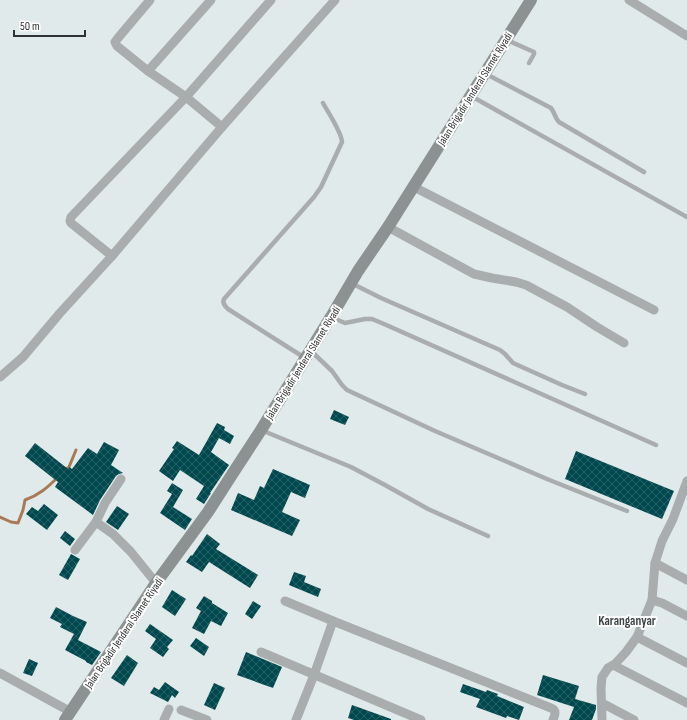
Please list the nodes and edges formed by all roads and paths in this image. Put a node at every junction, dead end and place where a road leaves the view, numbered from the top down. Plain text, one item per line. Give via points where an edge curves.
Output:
1 (150, 0) edge
2 (211, 0) edge
3 (270, 0) edge
4 (334, 0) edge
5 (531, 0) edge
6 (629, 0) edge
7 (687, 36) edge
8 (506, 39) junction
9 (529, 64) dead end
10 (148, 71) junction
11 (484, 73) junction
12 (471, 96) junction
13 (186, 97) junction
14 (323, 103) dead end
15 (222, 127) junction
16 (644, 172) dead end
17 (414, 187) junction
18 (687, 217) edge
19 (388, 227) junction
20 (112, 256) junction
21 (351, 283) junction
22 (654, 310) dead end
23 (331, 317) junction
24 (624, 343) dead end
25 (308, 354) junction
26 (0, 377) edge
27 (584, 394) dead end
28 (261, 430) junction
29 (656, 445) dead end
30 (121, 479) dead end
31 (687, 480) edge
32 (685, 493) edge
33 (627, 511) dead end
34 (96, 522) junction
35 (488, 536) dead end
36 (75, 550) dead end
37 (655, 563) junction
38 (687, 580) edge
39 (156, 583) junction
40 (652, 600) junction
41 (285, 601) dead end
42 (687, 616) edge
43 (333, 621) junction
44 (637, 637) junction
45 (261, 652) dead end
46 (687, 662) edge
47 (615, 664) junction
48 (0, 673) edge
49 (314, 675) junction
50 (602, 703) junction
51 (687, 703) edge
52 (169, 709) dead end
53 (181, 710) dead end
54 (68, 716) edge
55 (202, 719) edge
56 (164, 720) edge
57 (296, 720) edge
58 (421, 720) edge
59 (553, 720) edge
60 (602, 720) edge
61 (634, 720) edge

1 - 10 street via 115,42
2 - 10 street
3 - 13 street
4 - 15 street
5 - 8 main road, Jalan Brigadir Jenderal Slamet Riyadi
6 - 7 street
8 - 9 lane via 534,52
8 - 11 main road, Jalan Brigadir Jenderal Slamet Riyadi
10 - 13 street
11 - 12 main road, Jalan Brigadir Jenderal Slamet Riyadi
11 - 16 lane via 551,108 559,122
12 - 17 main road, Jalan Brigadir Jenderal Slamet Riyadi
12 - 18 lane
13 - 15 street
13 - 20 street via 71,217 71,224
14 - 25 lane via 339,131 342,142 321,187 223,301 228,309
15 - 20 street
17 - 19 main road, Jalan Brigadir Jenderal Slamet Riyadi
17 - 22 street
19 - 21 main road, Jalan Brigadir Jenderal Slamet Riyadi
19 - 24 street via 474,274 533,288
20 - 26 street via 23,357
21 - 23 main road, Jalan Brigadir Jenderal Slamet Riyadi
21 - 27 lane via 500,350 513,363
23 - 25 main road, Jalan Brigadir Jenderal Slamet Riyadi
23 - 29 lane via 346,323 372,319
25 - 28 main road, Jalan Brigadir Jenderal Slamet Riyadi
25 - 33 lane via 332,371 347,390 435,431
28 - 35 lane via 351,467 428,509
28 - 39 main road, Jalan Brigadir Jenderal Slamet Riyadi via 208,512
30 - 34 street
31 - 32 street
32 - 37 street via 662,541
34 - 36 street
34 - 39 street via 131,552
37 - 38 street
37 - 40 street
39 - 54 main road, Jalan Brigadir Jenderal Slamet Riyadi
40 - 42 street
40 - 44 street
41 - 43 street
43 - 49 street
43 - 59 street via 553,708
44 - 46 street
44 - 47 street
45 - 49 street
47 - 50 street via 608,668 602,677
47 - 51 street
48 - 54 street
49 - 57 street
49 - 58 street
50 - 60 street
50 - 61 street
52 - 56 street
53 - 55 street

